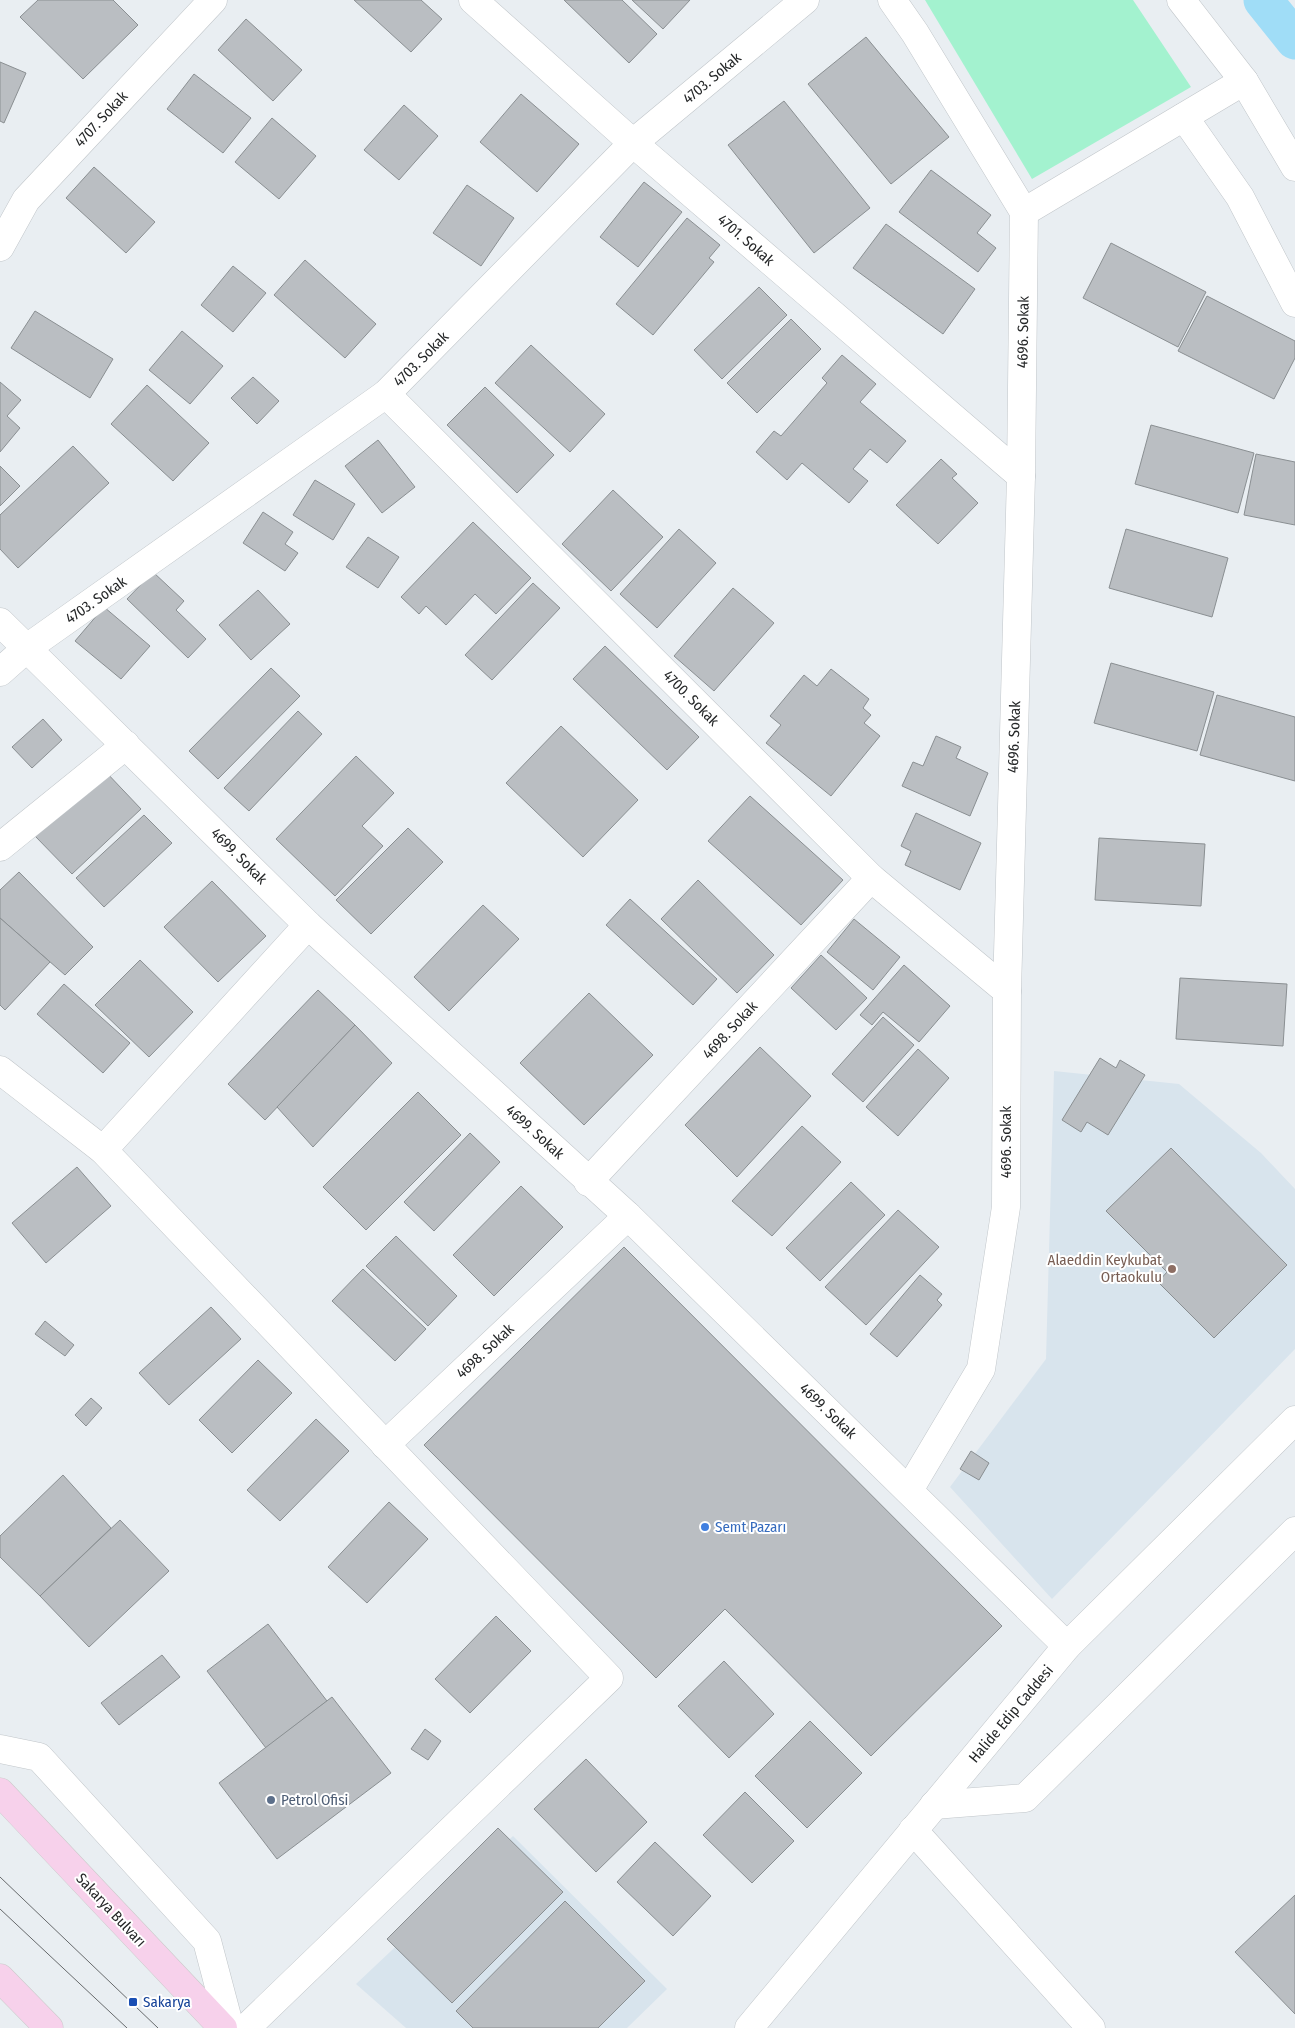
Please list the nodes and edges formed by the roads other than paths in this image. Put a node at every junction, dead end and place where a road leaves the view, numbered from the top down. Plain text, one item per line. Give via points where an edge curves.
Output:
1 (213, 0) edge
2 (473, 0) edge
3 (805, 0) edge
4 (892, 0) edge
5 (1180, 0) edge
6 (1244, 81) junction
7 (1184, 117) junction
8 (634, 143) junction
9 (1295, 166) edge
10 (1024, 212) junction
11 (0, 246) edge
12 (1295, 303) edge
13 (386, 394) junction
14 (1021, 476) junction
15 (0, 622) edge
16 (28, 648) junction
17 (0, 672) edge
18 (126, 746) junction
19 (0, 847) edge
20 (871, 878) junction
21 (308, 925) junction
22 (1007, 991) junction
23 (0, 1070) edge
24 (103, 1150) junction
25 (588, 1182) junction
26 (628, 1216) junction
27 (1295, 1420) edge
28 (385, 1444) junction
29 (909, 1490) junction
30 (1295, 1531) edge
31 (1066, 1646) junction
32 (0, 1749) edge
33 (0, 1792) edge
34 (934, 1806) junction
35 (913, 1830) junction
36 (0, 1978) edge
37 (49, 2028) edge
38 (223, 2028) edge
39 (230, 2028) edge
40 (246, 2028) edge
41 (749, 2028) edge
42 (1091, 2028) edge

1 - 11 street, 4707. Sokak via 26,200
2 - 8 street, 4701. Sokak
3 - 8 street, 4703. Sokak
4 - 10 street via 916,33
5 - 6 street
6 - 7 street
6 - 9 street
7 - 10 street
7 - 12 street via 1240,197
8 - 13 street, 4703. Sokak
8 - 14 street, 4701. Sokak
10 - 14 street, 4696. Sokak
13 - 16 street, 4703. Sokak
13 - 20 street, 4700. Sokak
14 - 22 street, 4696. Sokak
15 - 16 street, 4699. Sokak
16 - 17 street, 4703. Sokak
16 - 18 street, 4699. Sokak
18 - 19 street
18 - 21 street, 4699. Sokak
20 - 22 street, 4700. Sokak
20 - 25 street, 4698. Sokak
21 - 24 street
21 - 25 street, 4699. Sokak
22 - 29 street, 4696. Sokak via 1006,1207 981,1368
23 - 24 street
24 - 28 street
25 - 26 street, 4699. Sokak
26 - 28 street, 4698. Sokak
26 - 29 street, 4699. Sokak
27 - 31 street, Halide Edip Caddesi
28 - 40 street via 609,1678
29 - 31 street, 4699. Sokak
30 - 34 street via 1025,1798
31 - 34 street, Halide Edip Caddesi
32 - 39 street via 39,1757 207,1941
33 - 38 main road, Sakarya Bulvarı
34 - 35 street, Halide Edip Caddesi
35 - 41 street, Halide Edip Caddesi
35 - 42 street
36 - 37 main road

